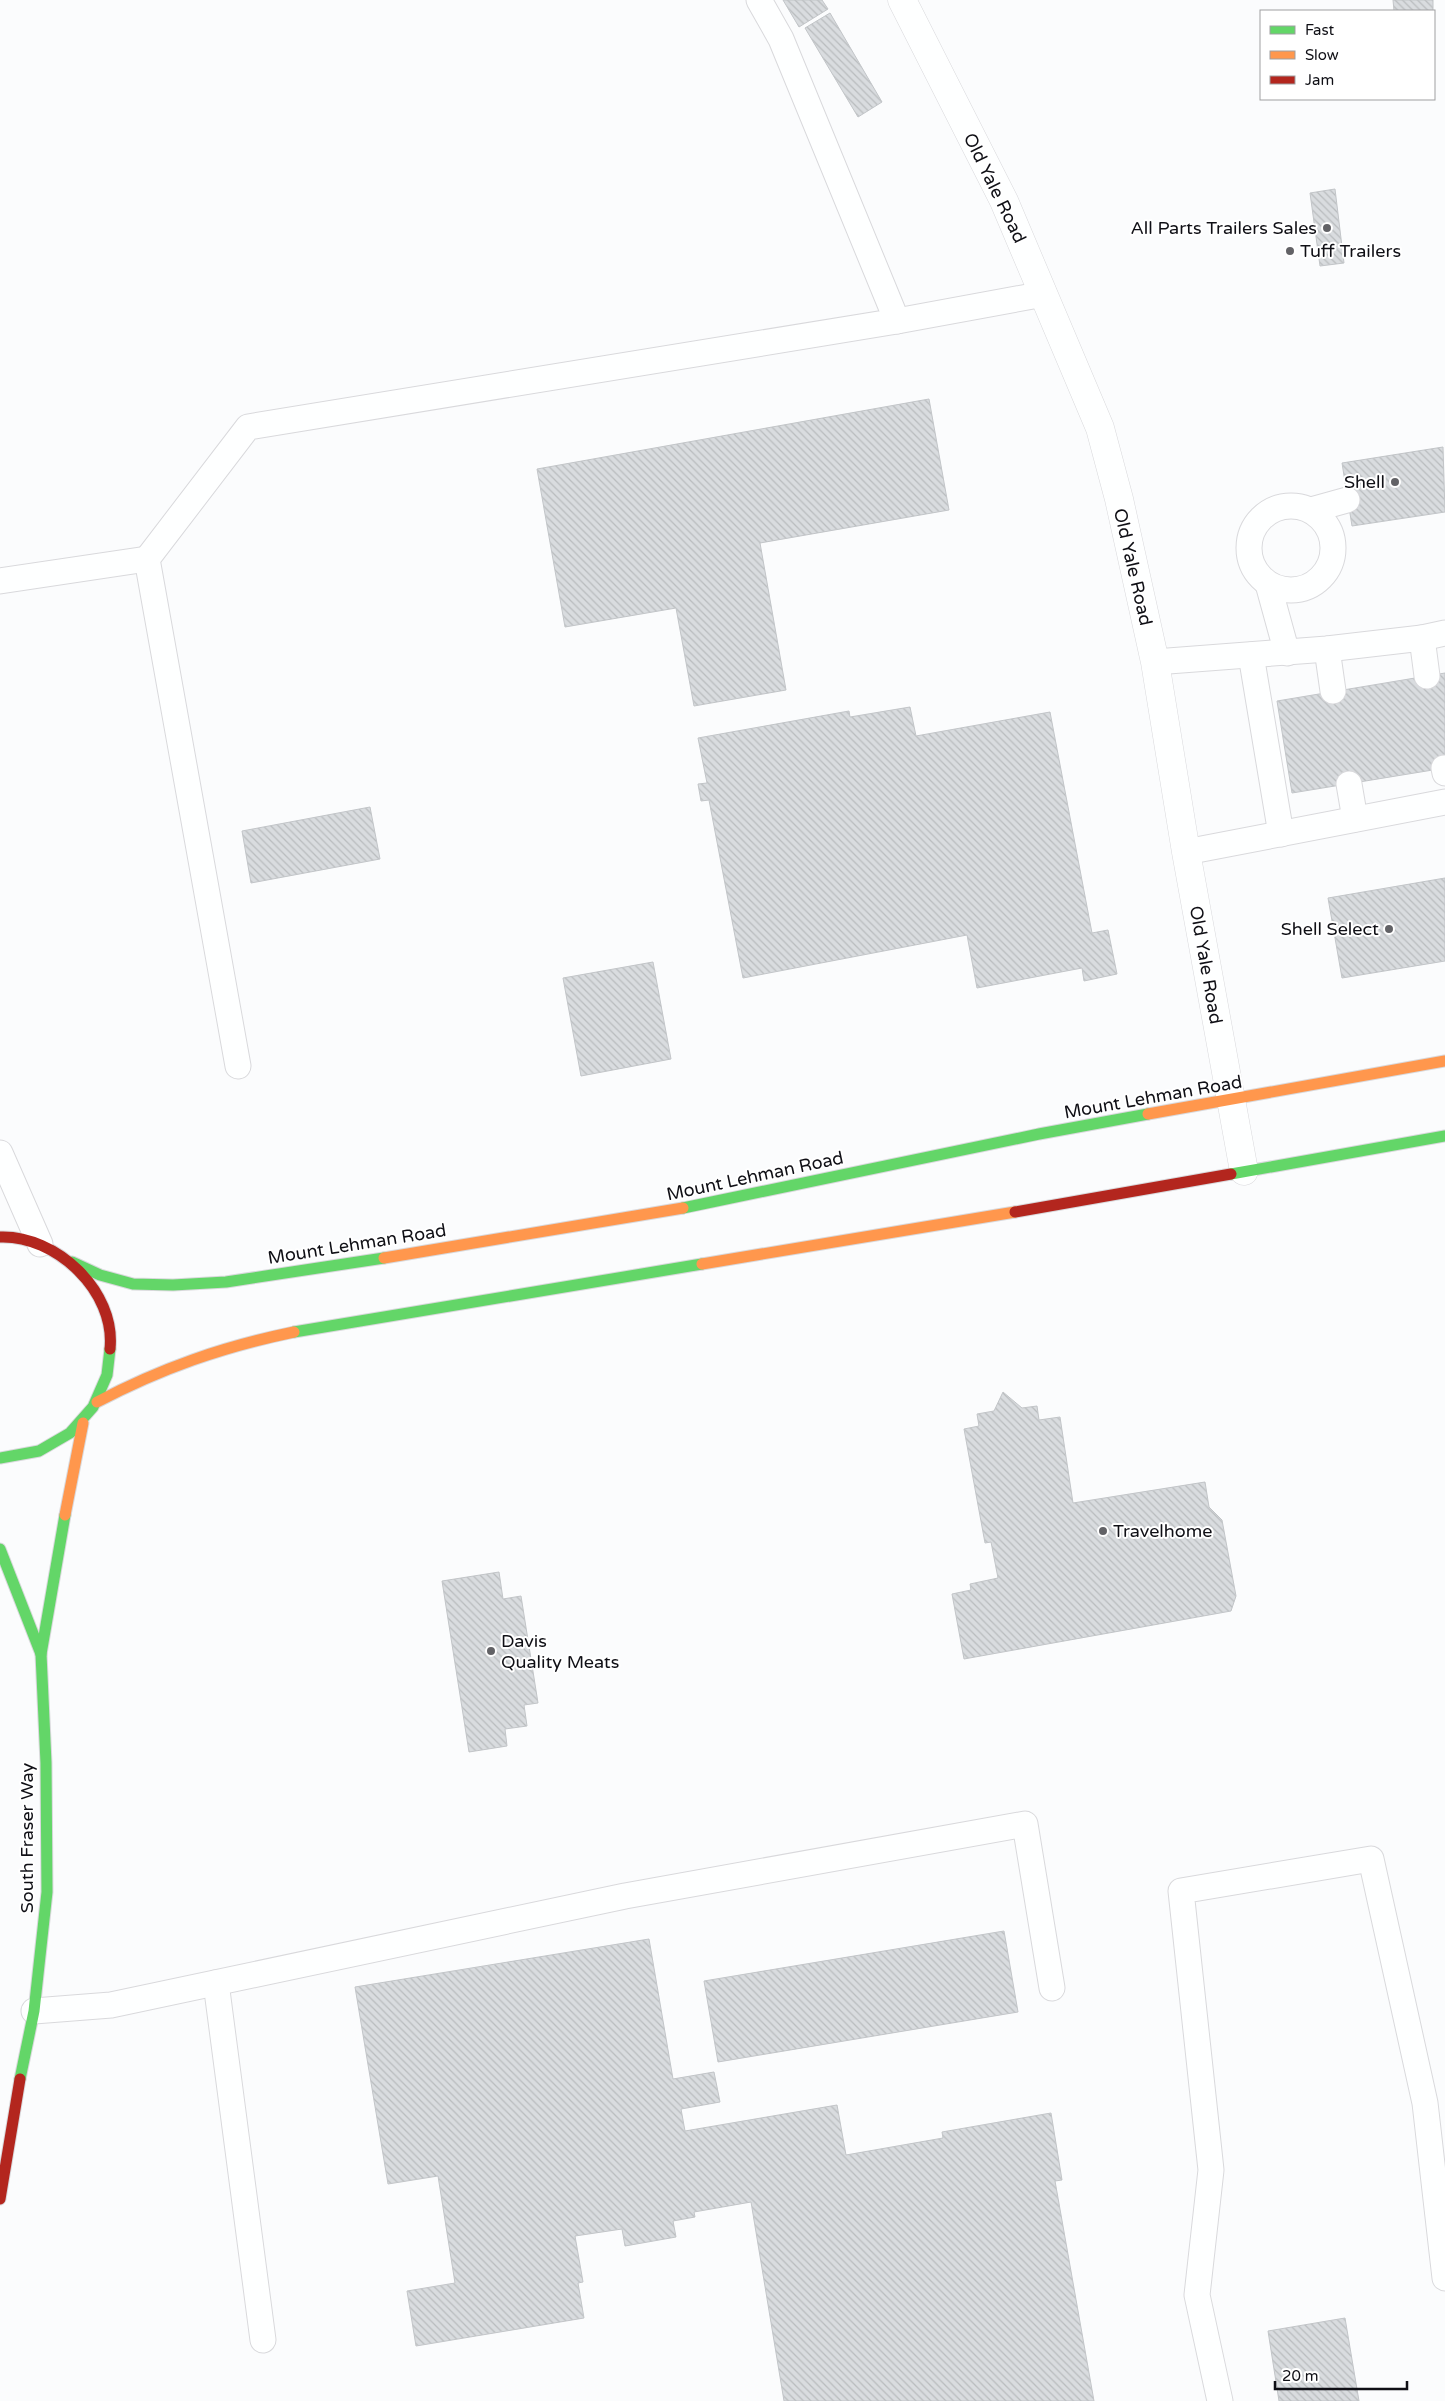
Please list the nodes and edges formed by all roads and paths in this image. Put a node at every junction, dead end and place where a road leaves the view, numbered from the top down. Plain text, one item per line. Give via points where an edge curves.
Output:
1 (758, 0) edge
2 (902, 0) edge
3 (1044, 294) junction
4 (897, 321) junction
5 (1347, 500) dead end
6 (1311, 510) junction
7 (148, 559) junction
8 (0, 581) edge
9 (1268, 584) junction
10 (1433, 636) edge
11 (1327, 649) junction
12 (1287, 652) junction
13 (1251, 656) junction
14 (1155, 662) junction
15 (1427, 676) dead end
16 (1333, 691) dead end
17 (1349, 784) dead end
18 (1445, 802) edge
19 (1355, 819) junction
20 (1281, 834) junction
21 (1186, 852) junction
22 (1445, 1061) edge
23 (238, 1066) dead end
24 (1231, 1101) junction
25 (1445, 1136) edge
26 (0, 1153) edge
27 (1244, 1171) junction
28 (0, 1237) edge
29 (40, 1244) junction
30 (72, 1262) junction
31 (96, 1402) junction
32 (83, 1423) junction
33 (0, 1458) edge
34 (0, 1549) edge
35 (41, 1654) junction
36 (216, 1983) junction
37 (1052, 1988) dead end
38 (34, 2011) junction
39 (0, 2199) edge
40 (1445, 2278) edge
41 (264, 2340) dead end
42 (1220, 2401) edge

1 - 4 lane via 781,40
2 - 3 street, Old Yale Road via 1004,201
3 - 4 lane
3 - 14 street, Old Yale Road via 1100,428
4 - 7 lane via 248,427
5 - 6 lane
6 - 9 lane via 1297,505 1282,506 1269,511 1250,533 1248,548 1251,562
6 - 9 lane via 1323,519 1330,530 1333,557 1327,570 1307,587 1280,589
7 - 8 lane
7 - 23 lane
9 - 12 lane
10 - 11 lane
10 - 15 lane
11 - 12 lane
11 - 16 lane
12 - 13 lane
13 - 14 lane
13 - 20 lane
14 - 21 street, Old Yale Road
17 - 19 lane
18 - 19 lane
19 - 20 lane
20 - 21 lane
21 - 24 street, Old Yale Road
22 - 24 main road, Mount Lehman Road
24 - 27 street, Old Yale Road
24 - 30 main road, Mount Lehman Road via 1038,1134 649,1215 226,1282 133,1284 100,1275
25 - 27 main road
26 - 29 lane
27 - 31 main road via 314,1328 202,1355 155,1372
28 - 29 main road
29 - 30 main road
30 - 31 main road via 95,1288 109,1322 111,1358
31 - 32 main road
32 - 33 main road via 56,1445 20,1458
32 - 35 main road, South Fraser Way via 56,1557
34 - 35 main road, South Fraser Way
35 - 38 main road, South Fraser Way via 47,1892
36 - 37 lane via 625,1896 1025,1824
36 - 38 lane via 111,2005
36 - 41 lane
38 - 39 main road, South Fraser Way via 12,2116
40 - 42 lane via 1425,2103 1371,1858 1181,1891 1211,2170 1198,2295

